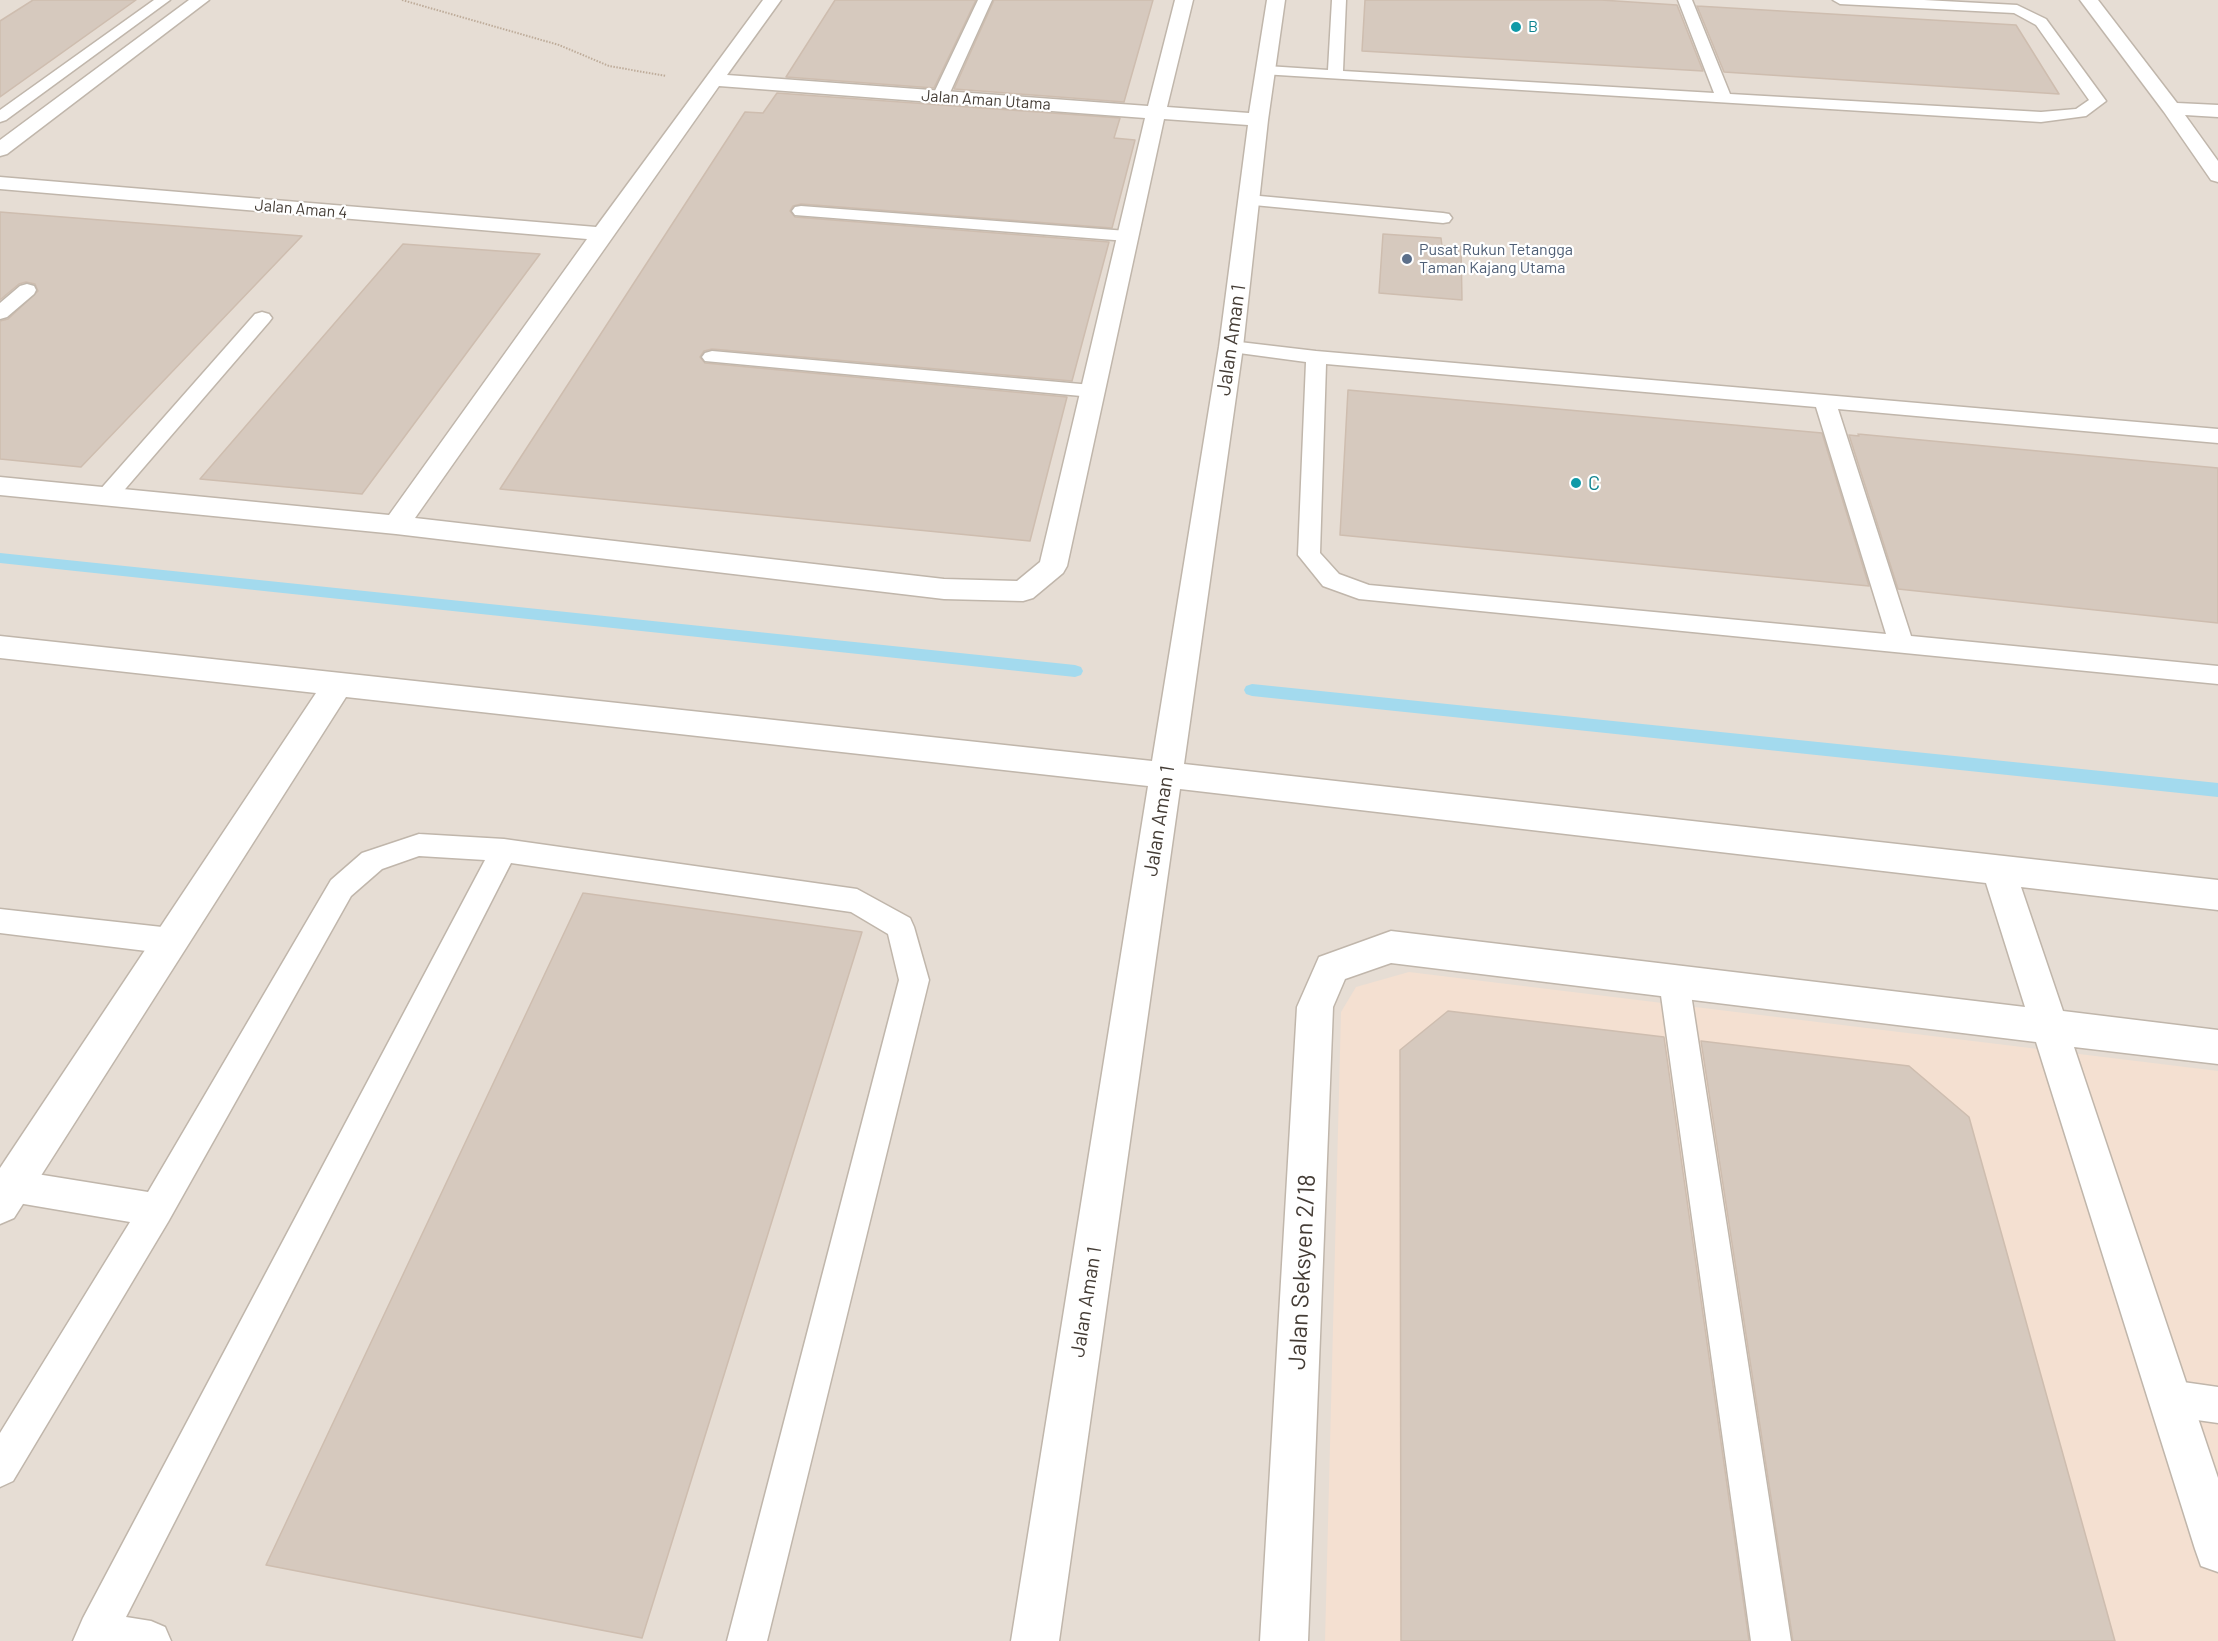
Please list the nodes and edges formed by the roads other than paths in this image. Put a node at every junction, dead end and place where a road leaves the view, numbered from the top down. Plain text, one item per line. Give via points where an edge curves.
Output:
1 (163, 0) edge
2 (200, 0) edge
3 (772, 0) edge
4 (985, 0) edge
5 (1184, 0) edge
6 (1276, 0) edge
7 (1339, 0) edge
8 (1685, 0) edge
9 (1840, 0) edge
10 (2089, 0) edge
11 (1267, 71) junction
12 (1335, 75) junction
13 (714, 81) junction
14 (940, 97) junction
15 (1723, 97) junction
16 (2171, 108) junction
17 (2218, 111) edge
18 (1156, 112) junction
19 (0, 117) edge
20 (1258, 120) junction
21 (0, 150) edge
22 (2218, 176) edge
23 (0, 183) edge
24 (1249, 200) junction
25 (801, 212) dead end
26 (1443, 218) dead end
27 (602, 234) junction
28 (1127, 236) junction
29 (27, 290) dead end
30 (0, 313) edge
31 (262, 318) dead end
32 (1231, 347) junction
33 (712, 357) dead end
34 (1316, 357) junction
35 (1092, 391) junction
36 (1825, 402) junction
37 (2218, 436) edge
38 (0, 486) edge
39 (106, 497) junction
40 (396, 525) junction
41 (1901, 643) junction
42 (0, 647) edge
43 (2218, 675) edge
44 (339, 683) junction
45 (1166, 775) junction
46 (504, 850) junction
47 (1999, 871) junction
48 (2218, 895) edge
49 (0, 921) edge
50 (171, 941) junction
51 (1674, 981) junction
52 (2050, 1027) junction
53 (2218, 1047) edge
54 (6, 1195) edge
55 (156, 1210) junction
56 (2169, 1398) junction
57 (2218, 1404) edge
58 (0, 1468) edge
59 (2218, 1550) edge
60 (95, 1637) edge
61 (151, 1641) edge
62 (747, 1641) edge
63 (1035, 1641) edge
64 (1284, 1641) edge
65 (1771, 1641) edge

1 - 19 lane
2 - 21 street
3 - 13 street
4 - 14 lane
5 - 18 street
6 - 11 street, Jalan Aman 1
7 - 12 lane
8 - 15 lane
9 - 15 lane via 2017,9 2041,22 2098,101 2080,113 2040,117
10 - 16 street
11 - 12 lane
11 - 20 street, Jalan Aman 1
12 - 15 lane
13 - 14 street, Jalan Aman Utama
13 - 27 street
14 - 18 street, Jalan Aman Utama
16 - 17 street
16 - 22 street
18 - 20 street, Jalan Aman Utama
18 - 28 street
20 - 24 street, Jalan Aman 1
23 - 27 street, Jalan Aman 4
24 - 26 lane
24 - 32 street, Jalan Aman 1
25 - 28 lane
27 - 40 street
28 - 35 street
29 - 30 lane
31 - 39 lane
32 - 34 lane
32 - 45 street, Jalan Aman 1
33 - 35 lane
34 - 36 lane
34 - 41 lane via 1309,555 1331,580 1367,593
35 - 40 street via 1053,566 1023,591 944,588
36 - 37 lane
36 - 41 lane
38 - 39 street
39 - 40 street
41 - 43 lane
42 - 44 street
44 - 45 street
44 - 50 street
45 - 47 street
45 - 63 street, Jalan Aman 1
46 - 55 lane via 419,845 372,861 340,888
46 - 60 lane
46 - 62 lane via 857,901 900,927 914,980
47 - 48 street
47 - 52 street
49 - 50 lane
50 - 54 street
51 - 52 street
51 - 64 street, Jalan Seksyen 2/18 via 1391,947 1332,968 1315,1007
51 - 65 lane
52 - 53 street
52 - 56 street
54 - 55 lane
55 - 58 lane
56 - 57 lane
56 - 59 street
60 - 61 lane

